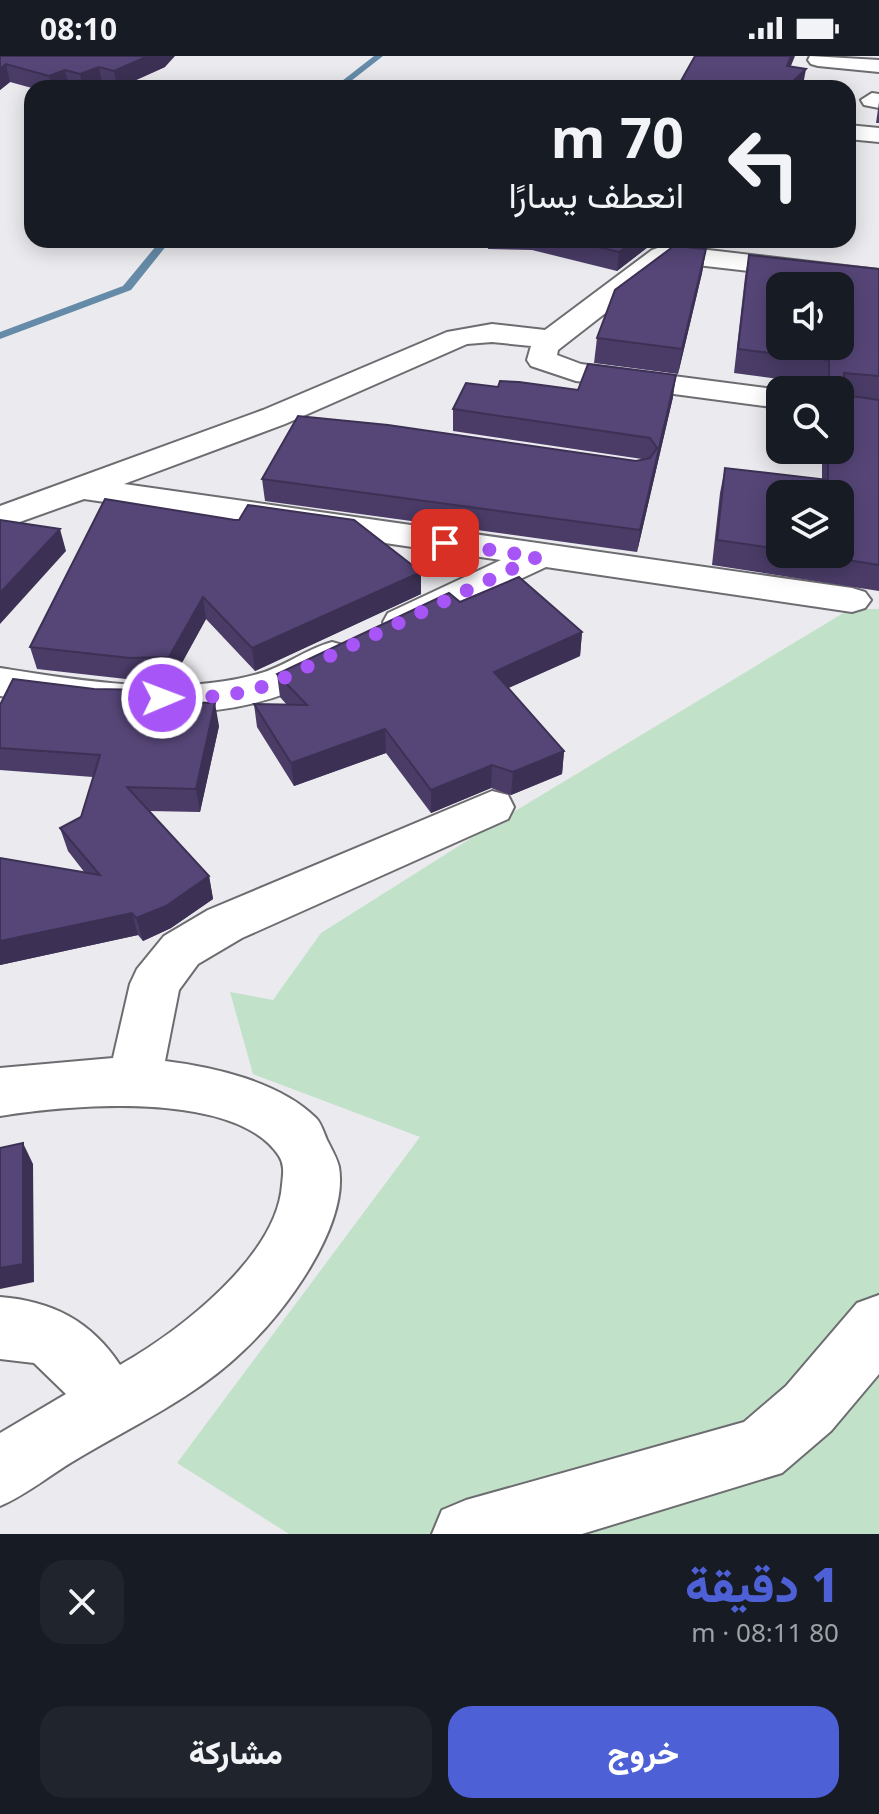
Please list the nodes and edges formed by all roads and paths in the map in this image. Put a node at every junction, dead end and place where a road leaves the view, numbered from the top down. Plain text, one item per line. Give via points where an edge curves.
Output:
1 (867, 62) edge
2 (816, 64) edge
3 (856, 133) edge
4 (879, 135) edge
5 (669, 248) edge
6 (685, 248) edge
7 (879, 278) edge
8 (551, 340) junction
9 (766, 397) edge
10 (274, 417) junction
11 (336, 427) edge
12 (80, 488) junction
13 (0, 518) edge
14 (537, 557) junction
15 (852, 600) dead end
16 (0, 682) edge
17 (492, 807) dead end
18 (135, 1080) junction
19 (0, 1092) edge
20 (879, 1325) edge
21 (0, 1328) edge
22 (107, 1404) junction
23 (0, 1473) edge
24 (466, 1534) edge

1 - 2 street
3 - 4 street
5 - 8 street
6 - 7 street
8 - 9 street via 542,360 553,366
8 - 10 street via 501,332 466,335
10 - 11 street
10 - 12 street
12 - 13 street
12 - 14 street
14 - 15 street
14 - 16 street via 269,685 227,696 106,695
17 - 18 street via 225,924 181,950 155,984
18 - 19 street via 50,1083
18 - 22 street via 178,1085 278,1119 305,1148 313,1173 312,1200 302,1226 247,1305 201,1349
20 - 24 street via 809,1412 759,1450
21 - 22 street via 44,1335 67,1348 86,1364
22 - 23 street

